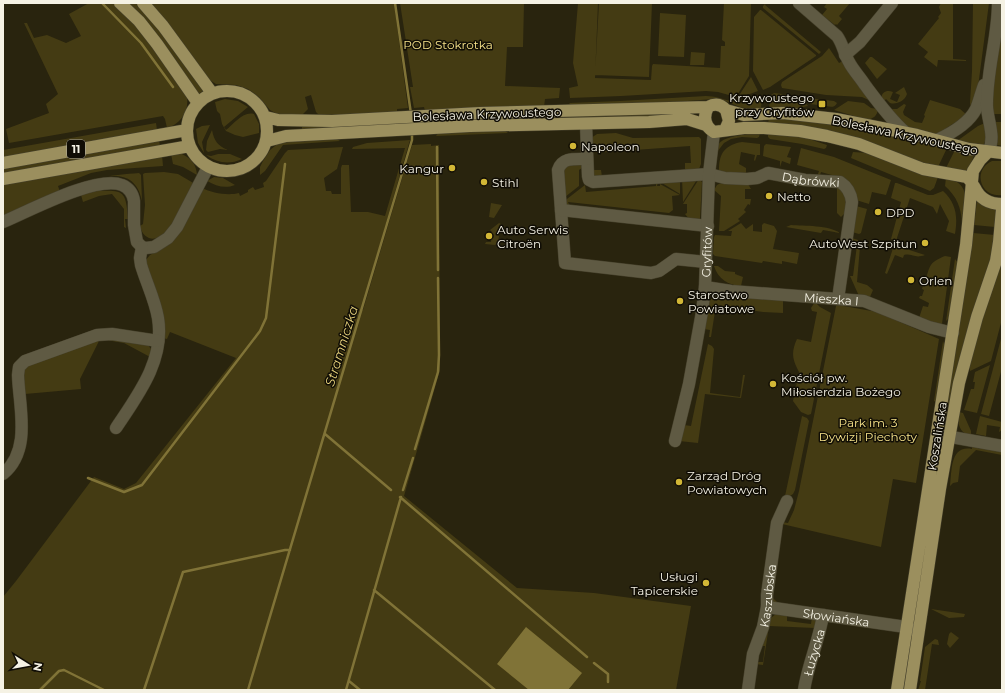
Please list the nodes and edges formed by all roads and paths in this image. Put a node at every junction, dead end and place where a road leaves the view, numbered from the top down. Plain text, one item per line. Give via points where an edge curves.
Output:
1 (120, 3) edge
2 (143, 3) edge
3 (799, 3) edge
4 (892, 3) edge
5 (998, 3) edge
6 (845, 55) junction
7 (991, 70) junction
8 (212, 94) junction
9 (198, 103) junction
10 (708, 107) junction
11 (883, 109) junction
12 (726, 110) junction
13 (266, 117) junction
14 (586, 124) junction
15 (869, 125) junction
16 (715, 129) junction
17 (187, 130) junction
18 (906, 132) junction
19 (937, 140) junction
20 (267, 141) junction
21 (190, 146) junction
22 (988, 152) junction
23 (1002, 153) edge
24 (587, 159) junction
25 (3, 163) edge
26 (208, 167) junction
27 (709, 174) junction
28 (3, 179) edge
29 (972, 182) junction
30 (1002, 204) edge
31 (1002, 209) edge
32 (561, 210) junction
33 (3, 222) edge
34 (708, 226) junction
35 (142, 247) junction
36 (1002, 253) edge
37 (706, 262) junction
38 (993, 269) junction
39 (705, 286) junction
40 (838, 299) junction
41 (953, 333) junction
42 (158, 341) junction
43 (116, 428) dead end
44 (937, 434) junction
45 (949, 436) junction
46 (675, 441) dead end
47 (1002, 446) edge
48 (3, 474) edge
49 (787, 501) dead end
50 (767, 607) junction
51 (823, 615) junction
52 (919, 626) junction
53 (906, 628) junction
54 (748, 690) edge
55 (804, 690) edge
56 (897, 690) edge
57 (910, 690) edge

1 - 9 main road via 157,44
2 - 8 main road via 163,26
3 - 6 street via 837,36
4 - 6 street via 860,42
5 - 7 street
6 - 11 street
7 - 19 street via 974,112 958,128
7 - 22 street via 987,108 992,140
8 - 9 main road
8 - 13 main road via 227,90 242,93 255,101
9 - 17 main road via 190,115
10 - 12 main road via 716,104
10 - 13 main road, Bolesława Krzywoustego via 480,113 332,121 278,120
10 - 16 main road via 705,116
11 - 15 street via 879,120
11 - 18 street
12 - 15 main road, Bolesława Krzywoustego via 744,115 783,113
12 - 16 main road via 729,121
13 - 20 main road
14 - 16 main road, Bolesława Krzywoustego via 687,119
14 - 20 main road, Bolesława Krzywoustego via 412,129 286,136
14 - 24 street
15 - 18 main road, Bolesława Krzywoustego
16 - 27 street, Gryfitów
16 - 29 main road, Bolesława Krzywoustego via 781,129 837,138 923,169 964,176
17 - 21 main road
17 - 25 main road, 11
18 - 19 main road, Bolesława Krzywoustego
19 - 22 main road, Bolesława Krzywoustego
20 - 26 main road via 260,155 245,167 227,172
21 - 26 main road via 197,158
21 - 28 main road, 11
22 - 23 main road, Bolesława Krzywoustego
22 - 29 main road, Koszalińska via 975,167
24 - 27 street via 588,176 593,182
24 - 32 street via 566,160 560,165 558,170
26 - 35 street via 172,234 154,247
27 - 34 street, Gryfitów
27 - 40 street, Dąbrówki via 748,179 768,173 844,184 852,202
29 - 30 main road via 983,199
29 - 41 main road, Koszalińska via 969,229
31 - 38 main road, Koszalińska via 998,252
32 - 34 street
32 - 37 street via 565,263 651,273 659,271 676,259
33 - 35 street via 80,189 117,184 127,188 133,196 134,225 137,242
34 - 37 street, Gryfitów
35 - 42 street via 141,265 158,317
36 - 38 street
37 - 39 street, Gryfitów
38 - 45 main road, Koszalińska via 962,369
39 - 40 street, Mieszka I via 731,291
39 - 46 street, Gryfitów via 696,351
40 - 41 street, Mieszka I via 872,303 929,327
41 - 44 main road, Koszalińska
42 - 43 street via 155,362 149,376
42 - 48 street via 112,334 97,335 25,361 19,368 18,375 22,422 20,443 14,461
44 - 45 street
44 - 53 main road, Koszalińska
45 - 47 street
45 - 52 main road, Koszalińska
49 - 50 street, Kaszubska via 777,524
50 - 51 street, Słowiańska
50 - 54 street, Kaszubska via 753,654
51 - 53 street, Słowiańska
51 - 55 street, Łużycka
52 - 53 street
52 - 57 main road, Koszalińska
53 - 56 main road, Koszalińska

